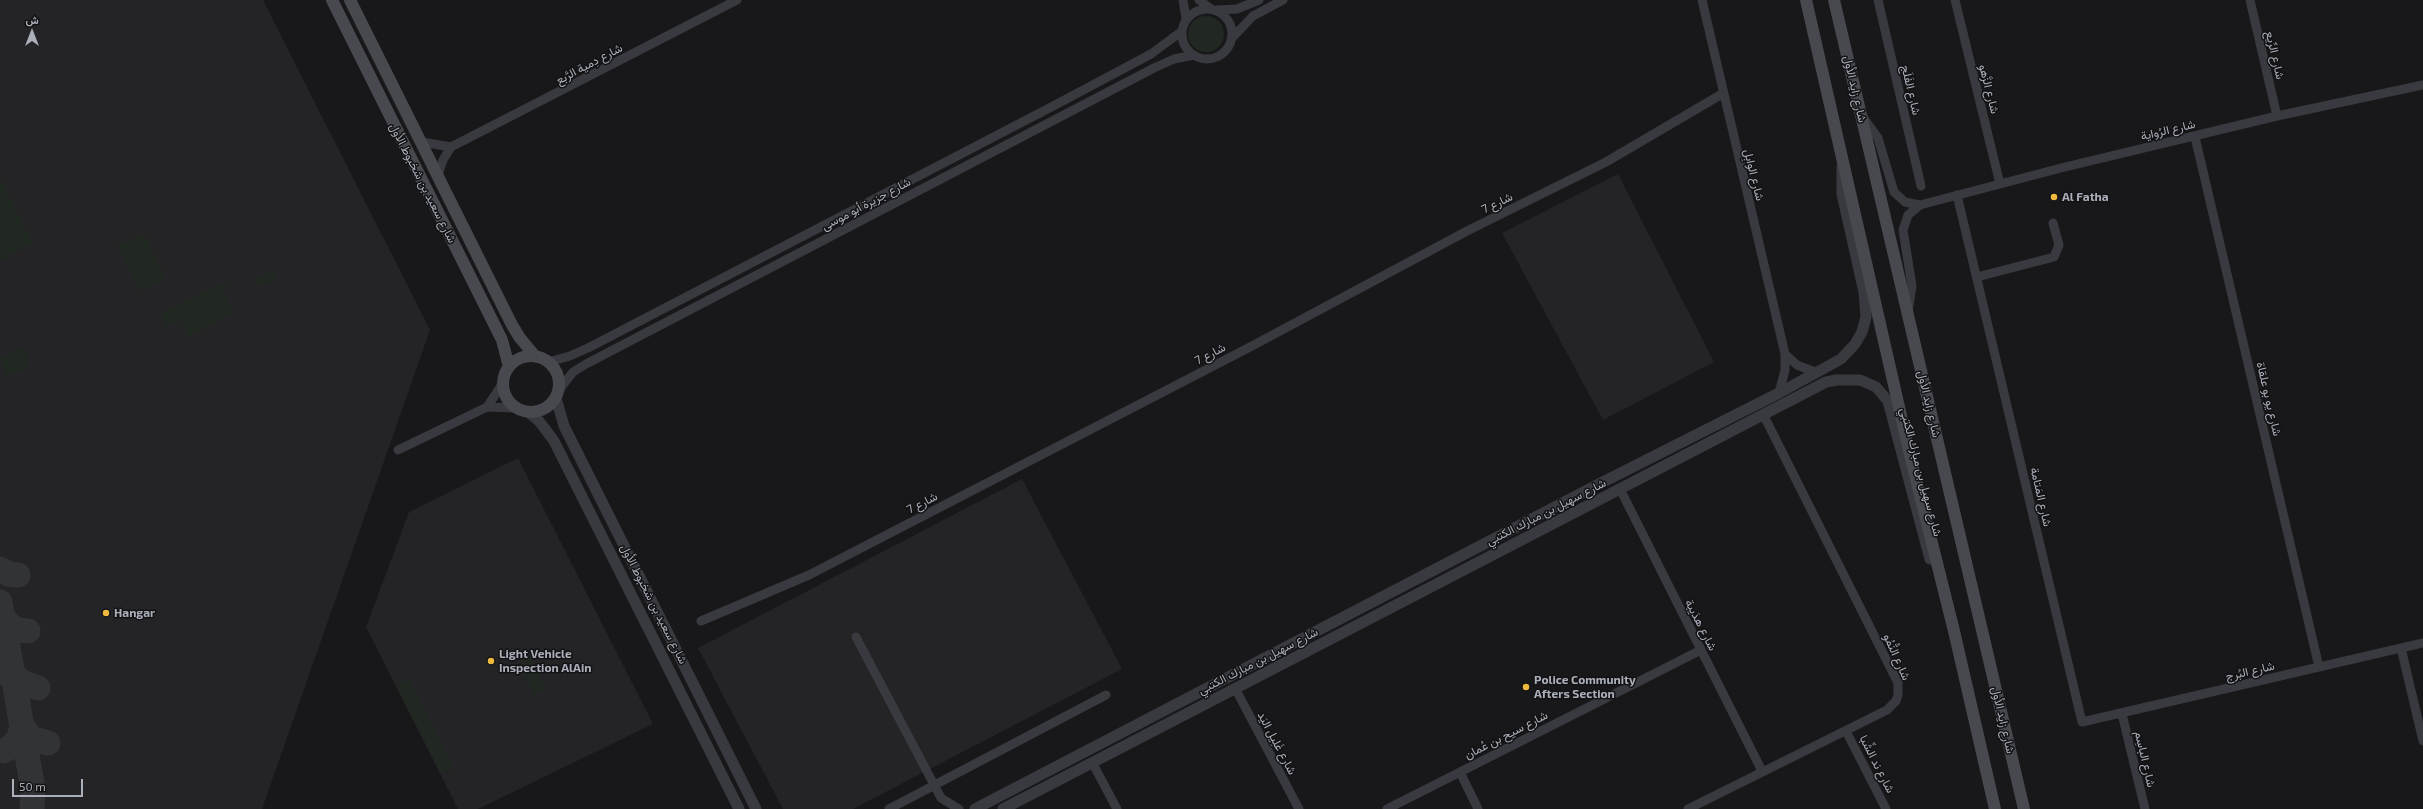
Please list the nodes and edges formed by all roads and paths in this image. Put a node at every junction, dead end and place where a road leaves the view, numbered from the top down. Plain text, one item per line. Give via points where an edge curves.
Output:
1 (332, 0) edge
2 (350, 0) edge
3 (737, 0) edge
4 (1183, 0) edge
5 (1199, 0) edge
6 (1259, 0) edge
7 (1283, 0) edge
8 (1702, 0) edge
9 (1806, 0) edge
10 (1834, 0) edge
11 (1878, 0) edge
12 (1956, 0) edge
13 (2250, 0) edge
14 (1213, 10) junction
15 (1186, 19) junction
16 (1182, 31) junction
17 (1231, 39) junction
18 (1194, 55) junction
19 (2423, 85) edge
20 (1722, 94) junction
21 (1861, 115) junction
22 (2277, 116) junction
23 (2195, 137) junction
24 (422, 142) junction
25 (451, 147) junction
26 (1842, 154) junction
27 (438, 175) junction
28 (2000, 184) junction
29 (1921, 186) dead end
30 (1957, 195) junction
31 (1920, 205) junction
32 (2053, 222) dead end
33 (1977, 277) junction
34 (1908, 312) junction
35 (1785, 354) junction
36 (535, 356) junction
37 (548, 362) junction
38 (509, 366) junction
39 (1818, 373) junction
40 (503, 383) junction
41 (557, 394) junction
42 (1779, 394) junction
43 (488, 406) junction
44 (522, 410) junction
45 (1763, 414) junction
46 (398, 450) dead end
47 (1620, 489) junction
48 (700, 621) dead end
49 (1954, 631) junction
50 (856, 637) dead end
51 (2423, 643) edge
52 (2401, 648) junction
53 (1701, 650) junction
54 (2319, 667) junction
55 (1235, 688) junction
56 (1106, 695) dead end
57 (2122, 714) junction
58 (2082, 722) joint
59 (1846, 731) junction
60 (2423, 741) edge
61 (1092, 762) junction
62 (1762, 771) junction
63 (1460, 772) junction
64 (934, 785) junction
65 (941, 798) junction
66 (1995, 808) edge
67 (740, 809) edge
68 (756, 809) edge
69 (889, 809) edge
70 (941, 809) edge
71 (959, 809) edge
72 (975, 809) edge
73 (1003, 809) edge
74 (1117, 809) edge
75 (1299, 809) edge
76 (1387, 809) edge
77 (1478, 809) edge
78 (1688, 809) edge
79 (1886, 809) edge
80 (2024, 809) edge
81 (2145, 809) edge

1 - 38 main road, شارع سعيد بن شخبوط الأول via 502,340
2 - 24 main road, شارع سعيد بن شخبوط الأول
3 - 25 street, شارع دِمية الرَّبع
4 - 15 street
5 - 14 street
6 - 14 street via 1236,9
7 - 17 street via 1253,16
8 - 20 street, شارع الوابِل
9 - 26 main road
10 - 21 main road, شارع زايد الأول
11 - 29 street, شارع الفَلَج
12 - 28 street, شارع الزَّهو
13 - 22 street, شارع الرِّيع
14 - 15 street via 1197,11
14 - 17 street via 1227,19
15 - 16 street
16 - 18 street via 1187,49
16 - 37 street, شارع جزيرة أبو موسى via 1151,54 1057,104 590,347
17 - 18 street via 1223,52 1217,56 1209,58
18 - 41 street, شارع جزيرة أبو موسى via 1174,59 1154,68 586,364 573,372
19 - 22 street, شارع الرُواية
20 - 35 street, شارع الوابِل
20 - 48 street, شارع 7 via 1606,162 1460,235 1252,346 809,575
21 - 31 street via 1878,138 1894,192 1905,202
21 - 34 main road, شارع زايد الأول
22 - 23 street, شارع الرُواية
23 - 28 street, شارع الرُواية
23 - 54 street, شارع يو بو علقاة
24 - 25 street
24 - 27 main road, شارع سعيد بن شخبوط الأول
25 - 27 street
26 - 39 street, شارع سهيل بن مبارك الكتبي via 1842,194 1864,292 1866,317 1862,332 1849,352
26 - 49 main road via 1910,455
27 - 36 main road, شارع سعيد بن شخبوط الأول via 515,331
28 - 30 street, شارع الرُواية
30 - 31 street, شارع الرُواية
30 - 33 street, شارع المَتامة
31 - 34 street via 1908,215 1903,230 1912,286
32 - 33 street via 2059,245 2054,257
33 - 58 street, شارع المَتامة
34 - 80 main road, شارع زايد الأول
35 - 39 street via 1797,365
35 - 42 street, شارع الوابِل via 1785,370
36 - 37 main road
36 - 38 main road via 521,358
37 - 41 main road via 557,371
38 - 40 main road
39 - 42 street, شارع سهيل بن مبارك الكتبي
40 - 43 street
40 - 44 main road via 508,400
41 - 44 main road via 541,410
41 - 68 street, شارع سعيد بن شخبوط الأول via 564,426
42 - 72 street, شارع سهيل بن مبارك الكتبي via 1607,480
43 - 44 street
43 - 46 street
44 - 67 street, شارع سعيد بن شخبوط الأول via 539,421 554,441
45 - 47 street, شارع سهيل بن مبارك الكتبي
45 - 49 street, شارع سهيل بن مبارك الكتبي via 1815,386 1837,380 1860,380 1882,392 1892,414 1945,613
45 - 59 street, شارع النُّمُو via 1898,683 1898,695 1892,706
47 - 53 street, شارع هدَيبة
47 - 55 street, شارع سهيل بن مبارك الكتبي
49 - 66 main road
50 - 64 street
51 - 52 street, شارع البُرج
52 - 54 street, شارع البُرج
52 - 60 street
53 - 62 street, شارع هدَيبة
53 - 63 street, شارع سيح بن عُمان
54 - 57 street, شارع البُرج
55 - 61 street, شارع سهيل بن مبارك الكتبي
55 - 75 street, شارع غَلِيل اليَد
56 - 64 street
57 - 58 street, شارع البُرج
57 - 81 street, شارع الباسِم
59 - 62 street, شارع النُّمُو
59 - 79 street, شارع ند الشِّبا
61 - 73 street, شارع سهيل بن مبارك الكتبي
61 - 74 street
62 - 78 street, شارع النُّمُو
63 - 76 street, شارع سيح بن عُمان
63 - 77 street
64 - 65 street
64 - 69 street
65 - 70 street
65 - 71 street

